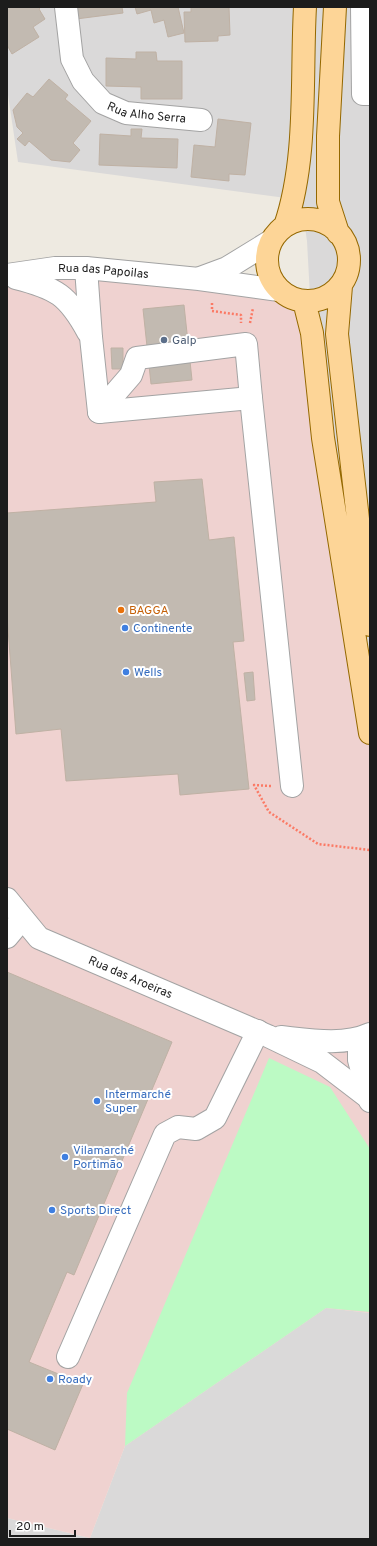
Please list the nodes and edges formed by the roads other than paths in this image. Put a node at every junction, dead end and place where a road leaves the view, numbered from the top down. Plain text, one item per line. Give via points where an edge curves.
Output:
1 (66, 7) edge
2 (305, 7) edge
3 (335, 7) edge
4 (362, 7) edge
5 (367, 94) edge
6 (201, 120) dead end
7 (278, 233) junction
8 (338, 233) junction
9 (86, 268) junction
10 (7, 275) edge
11 (206, 280) junction
12 (341, 286) junction
13 (279, 290) junction
14 (304, 301) junction
15 (91, 337) junction
16 (251, 398) junction
17 (99, 412) junction
18 (370, 625) edge
19 (370, 733) edge
20 (292, 786) road end
21 (7, 899) edge
22 (22, 919) junction
23 (7, 937) edge
24 (263, 1033) junction
25 (364, 1036) edge
26 (369, 1099) edge
27 (68, 1357) dead end

1 - 6 street, Rua Alho Serra via 72,59 83,82 103,103 126,113
2 - 7 main road via 300,162 292,205
3 - 8 main road via 328,136 328,202
4 - 5 street
7 - 8 main road via 303,219 316,220
7 - 11 street, Rua das Papoilas
7 - 13 main road via 267,253 267,266 271,279
8 - 12 main road via 346,245 349,259 346,277
9 - 10 street, Rua das Papoilas via 55,268
9 - 11 street, Rua das Papoilas
9 - 15 street
10 - 15 street via 46,286 61,296 77,312
11 - 13 street, Rua das Papoilas
12 - 14 main road via 322,299
12 - 18 main road via 337,334
13 - 14 main road via 290,298
14 - 19 main road via 312,333 323,438
15 - 17 street
16 - 17 street
16 - 17 street via 243,344 137,358 131,375
16 - 20 street
21 - 22 street, Rua das Aroeiras
22 - 23 street
22 - 24 street, Rua das Aroeiras via 39,938
24 - 25 street, Rua das Aroeiras via 317,1040
24 - 26 street, Rua das Aroeiras via 322,1062
24 - 27 street via 215,1118 196,1129 178,1127 165,1134
25 - 26 street via 359,1060

